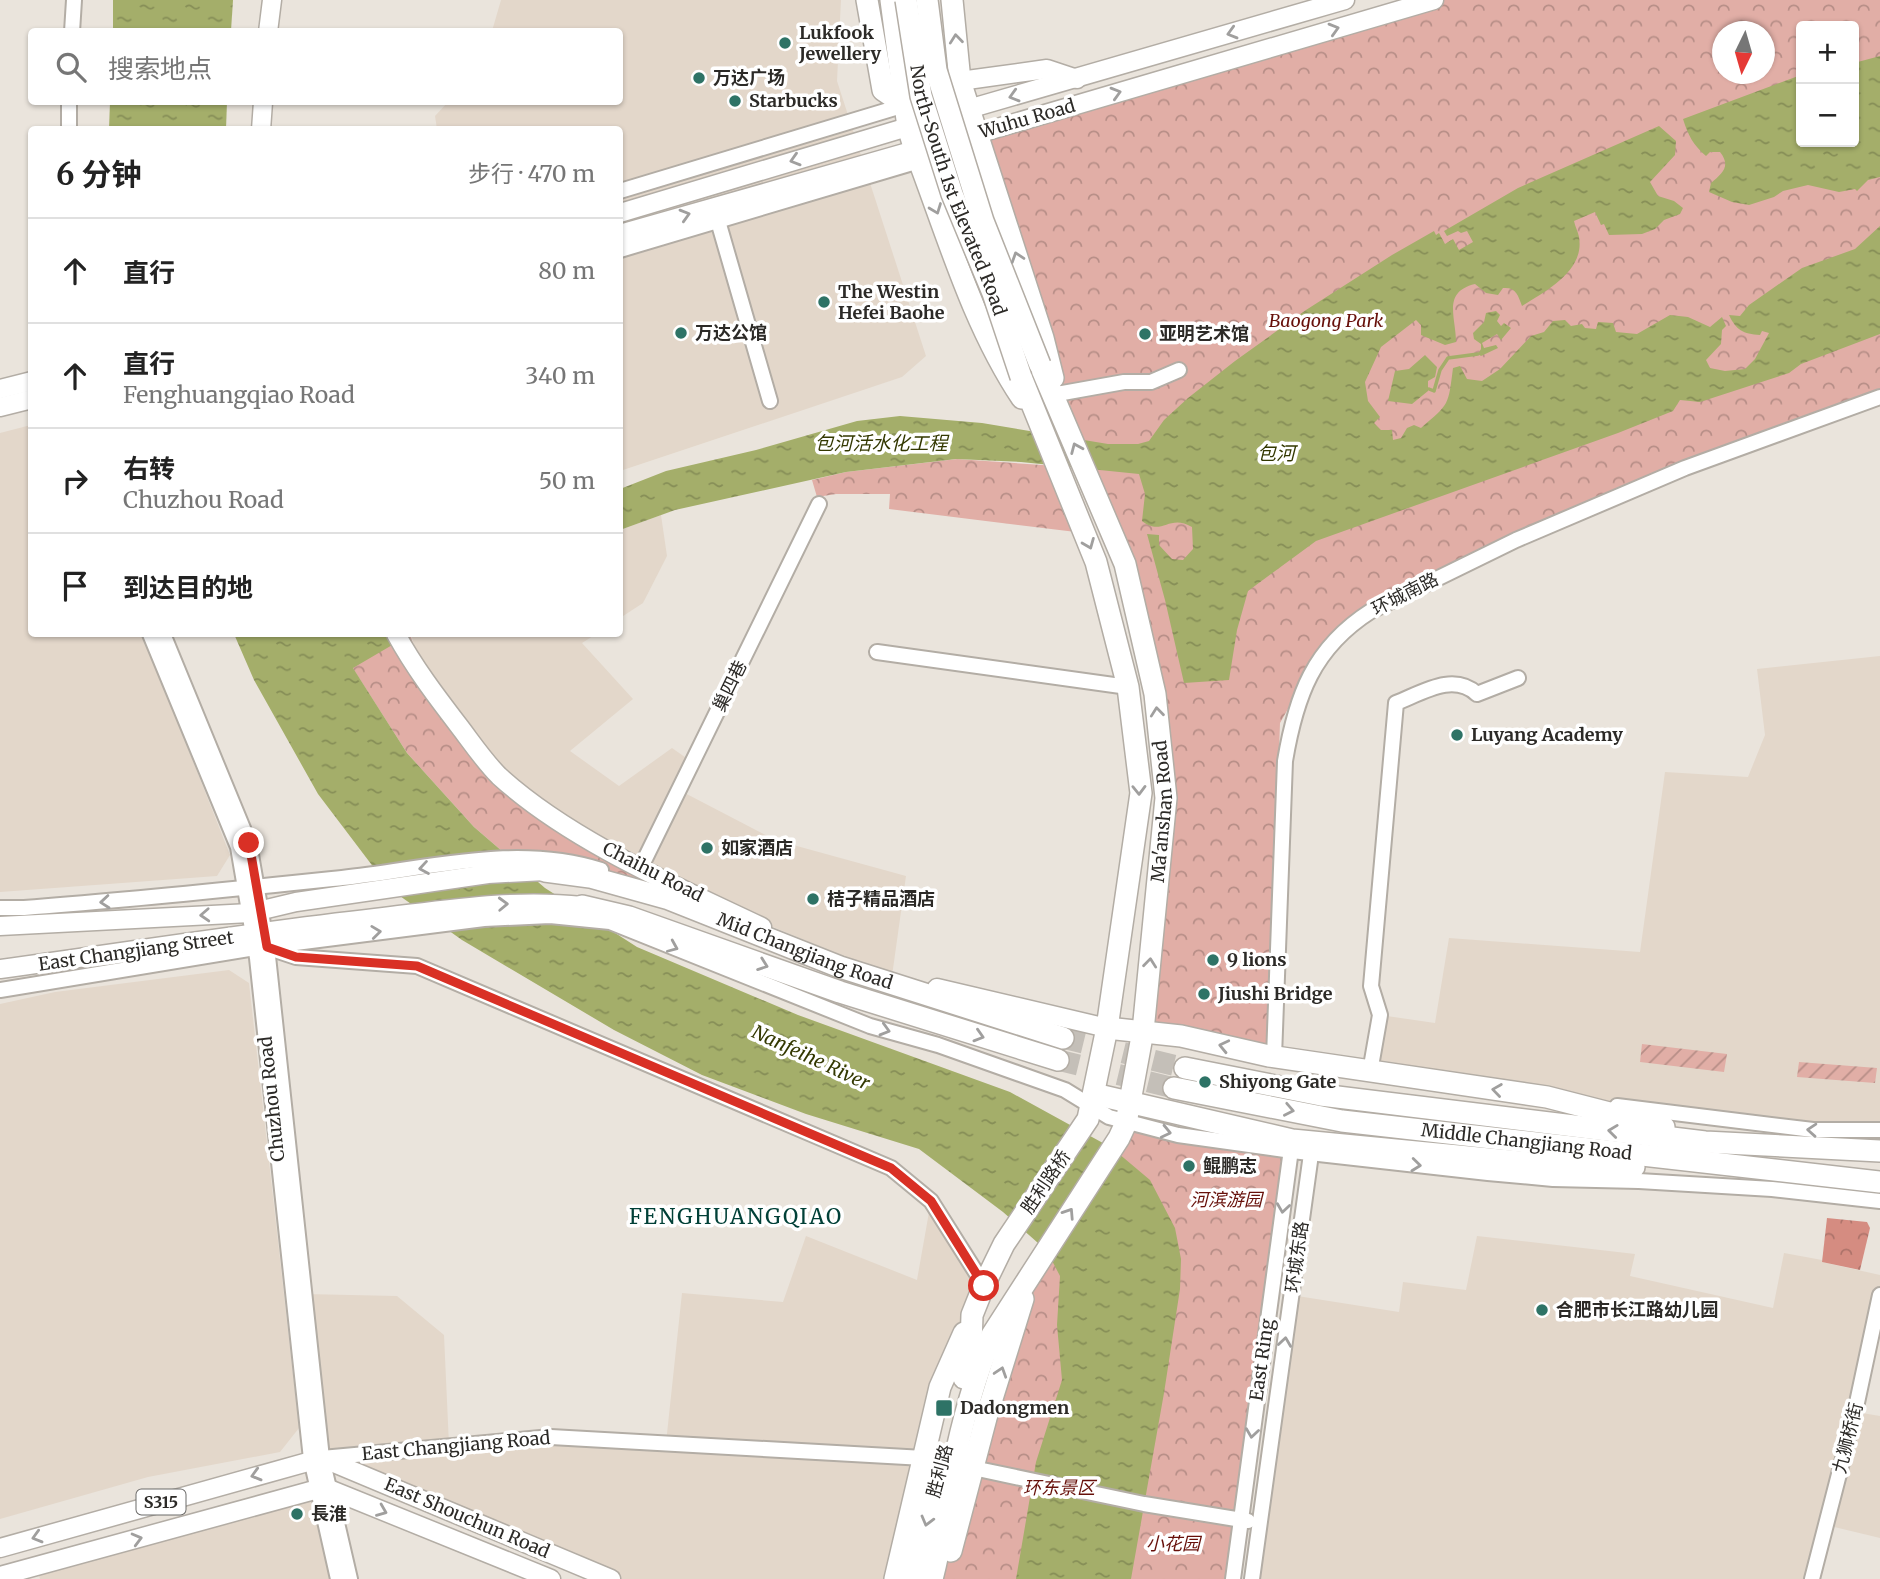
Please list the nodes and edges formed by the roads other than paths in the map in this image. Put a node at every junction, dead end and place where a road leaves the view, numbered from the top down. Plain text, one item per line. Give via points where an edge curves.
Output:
1 (74, 0) edge
2 (272, 0) edge
3 (867, 0) edge
4 (878, 0) edge
5 (891, 0) edge
6 (906, 0) edge
7 (927, 0) edge
8 (952, 0) edge
9 (1345, 0) edge
10 (1434, 0) edge
11 (72, 28) edge
12 (268, 28) edge
13 (1077, 79) junction
14 (960, 82) junction
15 (69, 105) edge
16 (263, 105) edge
17 (905, 105) junction
18 (968, 109) junction
19 (69, 126) edge
20 (261, 126) edge
21 (908, 127) junction
22 (977, 134) junction
23 (917, 155) junction
24 (623, 190) edge
25 (623, 212) edge
26 (718, 221) junction
27 (623, 233) edge
28 (623, 249) edge
29 (1040, 365) joint
30 (1179, 370) dead end
31 (1021, 377) joint
32 (28, 382) edge
33 (0, 389) edge
34 (1057, 394) junction
35 (1880, 397) edge
36 (28, 400) edge
37 (770, 401) dead end
38 (0, 407) edge
39 (1063, 417) junction
40 (1041, 426) junction
41 (819, 504) dead end
42 (151, 637) edge
43 (164, 637) edge
44 (400, 639) edge
45 (877, 652) dead end
46 (1518, 678) dead end
47 (1128, 687) junction
48 (542, 864) junction
49 (641, 867) junction
50 (252, 888) junction
51 (691, 900) junction
52 (712, 902) junction
53 (582, 905) joint
54 (0, 908) edge
55 (256, 912) junction
56 (0, 926) edge
57 (311, 933) junction
58 (763, 937) junction
59 (260, 940) junction
60 (0, 969) edge
61 (0, 990) edge
62 (1107, 1028) junction
63 (1143, 1031) junction
64 (1063, 1038) tunnel mouth
65 (1274, 1057) junction
66 (1058, 1060) tunnel mouth
67 (1185, 1068) tunnel mouth
68 (1370, 1072) junction
69 (1174, 1088) tunnel mouth
70 (1547, 1097) junction
71 (1091, 1106) junction
72 (1129, 1113) junction
73 (1880, 1130) edge
74 (1302, 1147) junction
75 (1880, 1152) edge
76 (1704, 1153) junction
77 (1880, 1182) edge
78 (1880, 1201) edge
79 (1004, 1244) joint
80 (1032, 1270) junction
81 (984, 1286) junction
82 (1880, 1295) edge
83 (972, 1315) junction
84 (924, 1458) junction
85 (317, 1459) junction
86 (974, 1468) junction
87 (323, 1489) junction
88 (1241, 1520) junction
89 (1260, 1523) junction
90 (0, 1548) edge
91 (0, 1576) edge
92 (338, 1579) edge
93 (350, 1579) edge
94 (551, 1579) edge
95 (611, 1579) edge
96 (895, 1579) edge
97 (912, 1579) edge
98 (932, 1579) edge
99 (943, 1579) edge
100 (1233, 1579) edge
101 (1252, 1579) edge
102 (1812, 1579) edge

1 - 11 street
2 - 12 main road
3 - 17 highway via 883,90
4 - 17 highway via 893,92
5 - 17 highway
6 - 31 highway, North-South 1st Elevated Road, bridge via 921,96 952,194
7 - 29 highway, North-South 1st Elevated Road, bridge via 936,70 983,221
14 -> 8 highway
9 -> 13 main road, Wuhu Road
22 -> 10 main road, Wuhu Road
13 - 14 main road via 1047,69
13 -> 18 main road, Wuhu Road
14 - 18 highway
15 - 19 street
16 - 20 main road
17 - 21 highway
17 - 24 street
18 - 21 main road, Wuhu Road
18 - 22 highway
21 - 23 highway
21 -> 25 main road, Wuhu Road
22 - 23 main road, Wuhu Road
34 -> 22 highway
23 - 26 street
27 -> 23 main road, Wuhu Road
23 -> 40 highway via 975,308 1005,372
26 - 28 street
26 - 37 street
29 - 39 highway, Ma'anshan Road
30 - 34 street via 1151,382
31 - 40 highway, Ma'anshan Road
32 - 33 main road
34 - 39 highway
35 - 65 street, 环城南路 via 1685,468 1505,545 1371,611 1325,651 1302,691 1285,761
36 - 38 main road
63 -> 39 highway, Ma'anshan Road via 1166,798 1155,694 1125,564
40 -> 47 highway, Ma'anshan Road via 1096,562
41 - 49 street, 巢四巷
42 - 50 street, Chuzhou Road
43 - 50 street, Chuzhou Road via 249,843
44 - 49 main road, Chaihu Road via 424,679 499,775 575,831
45 - 47 street
46 - 68 street via 1477,694 1469,686 1445,683 1396,703 1371,986 1380,1015
47 -> 62 highway, Ma'anshan Road via 1140,793
48 -> 50 street via 474,860
48 - 51 street via 589,867
48 - 55 main road, East Changjiang Street
48 - 58 highway, Mid Changjiang Road via 669,899
49 - 51 street
49 - 52 main road, Chaihu Road
50 -> 54 street
50 - 55 street, Chuzhou Road
51 - 52 street
51 - 58 street
52 - 62 main road, Chaihu Road via 797,943 881,973
57 -> 53 main road, East Changjiang Street via 498,904
53 -> 66 highway, Mid Changjiang Road via 629,916 840,992
55 -> 56 main road, East Changjiang Street
55 - 59 street, Chuzhou Road
57 - 59 main road, East Changjiang Street
57 -> 71 street via 550,916 610,922 870,1026 1065,1090
58 - 64 highway, Mid Changjiang Road via 840,967
59 - 60 main road, East Changjiang Street
59 - 61 street
59 - 81 street via 296,957 417,966 891,1168 931,1201
59 - 85 street, Chuzhou Road
62 - 63 highway
62 - 71 highway, Ma'anshan Road
65 -> 63 highway
63 - 72 highway, Ma'anshan Road
65 - 68 highway
76 -> 67 highway, Middle Changjiang Road via 1321,1095
70 -> 68 highway
69 -> 76 highway, Middle Changjiang Road via 1342,1121
73 -> 70 street via 1813,1130
70 - 76 highway via 1645,1121
71 - 72 highway
71 - 79 highway, 胜利路桥
72 -> 74 highway
80 -> 72 highway, Ma'anshan Road via 1112,1148
74 - 76 highway via 1563,1166 1658,1168
74 -> 78 street via 1540,1178 1772,1189
74 -> 88 street, East Ring
89 -> 74 street, 环城东路
75 - 76 highway
76 - 77 highway, Middle Changjiang Road
79 - 81 highway, 胜利路
86 -> 80 highway
80 - 98 highway, 胜利路 via 992,1335 978,1369
81 - 83 highway, 胜利路
82 - 102 street, 九狮桥街
83 - 84 highway via 940,1387
83 -> 97 highway, 胜利路 via 971,1346 957,1409
84 - 85 street, East Changjiang Road via 551,1437
84 - 96 highway
85 - 87 street, Chuzhou Road
85 -> 90 main road, East Changjiang Road / S315
85 - 95 main road, East Shouchun Road
86 - 88 street
86 - 99 highway
91 -> 87 main road, S315
87 - 92 street, Chuzhou Road
87 - 93 street, Chuzhou Road
87 -> 94 main road, East Shouchun Road
88 - 89 street
88 - 100 street, East Ring
89 - 101 street, 环城东路

